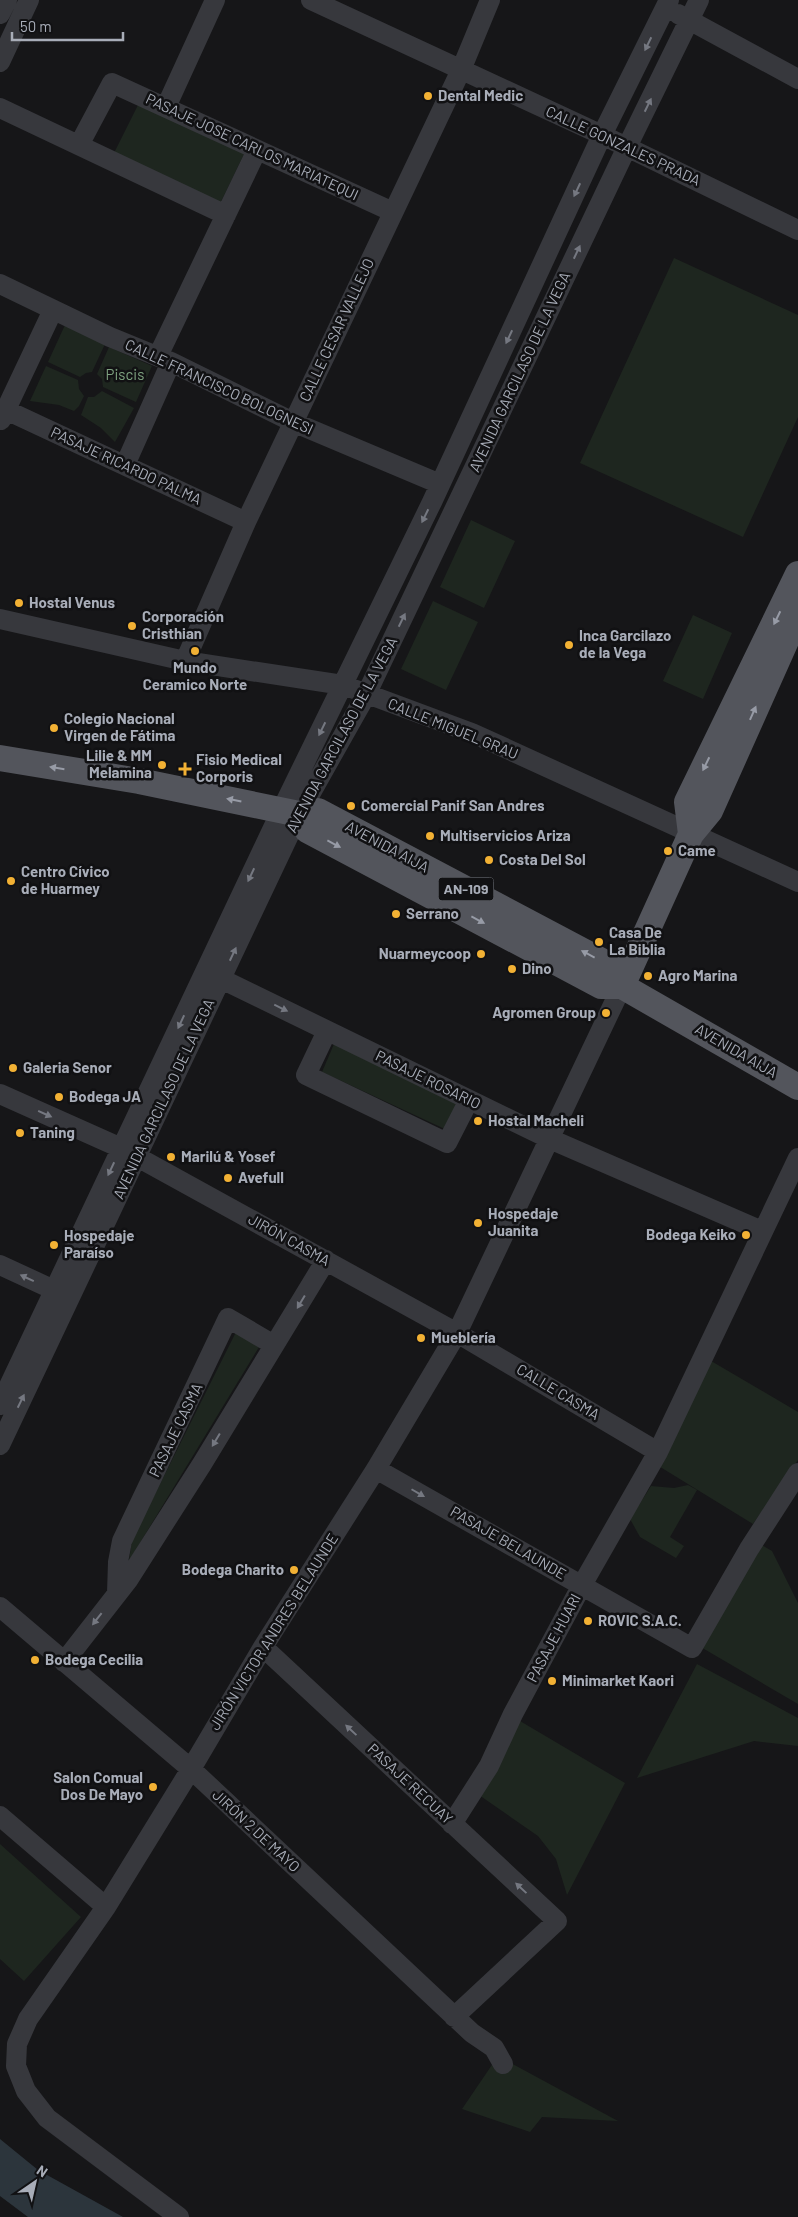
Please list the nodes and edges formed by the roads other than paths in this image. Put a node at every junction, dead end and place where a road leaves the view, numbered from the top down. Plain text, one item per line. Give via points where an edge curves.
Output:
1 (7, 0) edge
2 (29, 0) edge
3 (214, 0) edge
4 (311, 0) edge
5 (490, 0) edge
6 (699, 0) edge
7 (668, 4) edge
8 (0, 14) edge
9 (689, 20) junction
10 (0, 62) edge
11 (461, 70) junction
12 (798, 79) edge
13 (166, 107) junction
14 (0, 108) edge
15 (602, 135) junction
16 (79, 145) junction
17 (627, 147) junction
18 (257, 150) junction
19 (393, 212) junction
20 (226, 215) junction
21 (798, 230) edge
22 (0, 284) edge
23 (53, 310) junction
24 (164, 359) junction
25 (3, 416) edge
26 (293, 422) junction
27 (125, 465) junction
28 (440, 484) junction
29 (246, 522) junction
30 (798, 574) edge
31 (798, 614) edge
32 (0, 619) edge
33 (185, 661) junction
34 (343, 685) junction
35 (366, 695) junction
36 (0, 758) edge
37 (290, 811) junction
38 (691, 834) junction
39 (798, 882) edge
40 (213, 975) junction
41 (622, 986) junction
42 (328, 1031) junction
43 (798, 1087) edge
44 (0, 1094) edge
45 (470, 1100) junction
46 (550, 1139) junction
47 (129, 1152) junction
48 (798, 1158) edge
49 (762, 1231) junction
50 (326, 1260) junction
51 (0, 1265) edge
52 (54, 1290) junction
53 (457, 1333) junction
54 (274, 1345) junction
55 (0, 1405) edge
56 (0, 1445) edge
57 (658, 1452) junction
58 (376, 1469) junction
59 (798, 1473) edge
60 (582, 1586) junction
61 (117, 1593) junction
62 (0, 1608) edge
63 (263, 1647) junction
64 (64, 1662) junction
65 (191, 1770) junction
66 (0, 1816) edge
67 (452, 1824) junction
68 (106, 1907) junction
69 (454, 2017) junction
70 (503, 2064) dead end
71 (179, 2217) edge

1 - 8 street
2 - 10 street
3 - 13 street
4 - 11 street, CALLE GONZALES PRADA
5 - 11 street, CALLE CESAR VALLEJO
6 - 9 street, AVENIDA GARCILASO DE LA VEGA
7 - 9 street
7 -> 15 street, AVENIDA GARCILASO DE LA VEGA
9 - 12 street
17 -> 9 street, AVENIDA GARCILASO DE LA VEGA
11 - 15 street, CALLE GONZALES PRADA
11 - 19 street, CALLE CESAR VALLEJO
13 - 16 street, PASAJE JOSE CARLOS MARIATEQUI via 112,83
13 - 18 street, PASAJE JOSE CARLOS MARIATEQUI
14 - 16 street
15 - 17 street, CALLE GONZALES PRADA
15 -> 28 street, AVENIDA GARCILASO DE LA VEGA
16 - 20 street
17 - 21 street, CALLE GONZALES PRADA
35 -> 17 street, AVENIDA GARCILASO DE LA VEGA
18 - 19 street, PASAJE JOSE CARLOS MARIATEQUI
18 - 20 street
19 - 26 street, CALLE CESAR VALLEJO
20 - 24 street
22 - 23 street, CALLE FRANCISCO BOLOGNESI
23 - 24 street, CALLE FRANCISCO BOLOGNESI
23 - 25 street
24 - 26 street, CALLE FRANCISCO BOLOGNESI
24 - 27 street
25 - 27 street, PASAJE RICARDO PALMA
26 - 28 street, CALLE FRANCISCO BOLOGNESI
26 - 29 street, CALLE CESAR VALLEJO
27 - 29 street, PASAJE RICARDO PALMA
28 -> 34 street, AVENIDA GARCILASO DE LA VEGA
29 - 33 street, CALLE CESAR VALLEJO
30 -> 38 main road via 687,802
38 -> 31 main road via 710,811
32 - 33 street, CALLE MIGUEL GRAU
33 - 34 street, CALLE MIGUEL GRAU
34 - 35 street, CALLE MIGUEL GRAU
34 -> 37 street, AVENIDA GARCILASO DE LA VEGA
35 - 37 street, AVENIDA GARCILASO DE LA VEGA
35 - 38 street, CALLE MIGUEL GRAU via 472,733
37 -> 36 main road, AVENIDA AIJA / AN-109
37 - 40 street, AVENIDA GARCILASO DE LA VEGA
37 - 41 main road, AVENIDA AIJA / AN-109 via 318,811 611,966
38 - 39 street, CALLE MIGUEL GRAU
38 - 41 main road
40 -> 42 street, PASAJE ROSARIO
40 - 47 street, AVENIDA GARCILASO DE LA VEGA
41 - 43 main road, AVENIDA AIJA / AN-109
41 - 46 street, JIRÓN VICTOR ANDRES BELAUNDE
42 - 45 street, PASAJE ROSARIO
42 - 45 street via 306,1074 315,1079 447,1143
44 -> 47 street, JIRÓN CASMA
45 - 46 street, PASAJE ROSARIO
46 - 49 street, PASAJE ROSARIO
46 - 53 street, JIRÓN VICTOR ANDRES BELAUNDE
47 - 50 street, JIRÓN CASMA
47 -> 52 street, AVENIDA GARCILASO DE LA VEGA
56 -> 47 street, AVENIDA GARCILASO DE LA VEGA
48 - 49 street, PASAJE HUARI
49 - 57 street, PASAJE HUARI
50 - 53 street, JIRÓN CASMA
50 -> 54 street
52 -> 51 street
52 - 55 street, AVENIDA GARCILASO DE LA VEGA
53 - 57 street, CALLE CASMA
53 - 58 street, JIRÓN VICTOR ANDRES BELAUNDE
54 -> 61 street via 202,1464
54 - 61 street, PASAJE CASMA via 228,1318 122,1541
57 - 60 street, PASAJE HUARI
58 -> 60 street, PASAJE BELAUNDE
58 - 63 street, JIRÓN VICTOR ANDRES BELAUNDE
59 - 60 street, PASAJE BELAUNDE via 744,1557 692,1648
60 - 67 street, PASAJE HUARI via 513,1714 489,1766
61 -> 64 street
62 - 64 street, JIRÓN 2 DE MAYO
63 - 65 street, JIRÓN VICTOR ANDRES BELAUNDE
67 -> 63 street, PASAJE RECUAY
64 - 65 street, JIRÓN 2 DE MAYO
65 - 68 street, JIRÓN VICTOR ANDRES BELAUNDE
65 - 69 street, JIRÓN 2 DE MAYO
66 - 68 street
69 -> 67 street, PASAJE RECUAY via 556,1921
68 - 71 street, JIRÓN VICTOR ANDRES BELAUNDE via 28,2019 17,2044 16,2066 26,2091 47,2118
69 - 70 street, JIRÓN 2 DE MAYO via 494,2048

